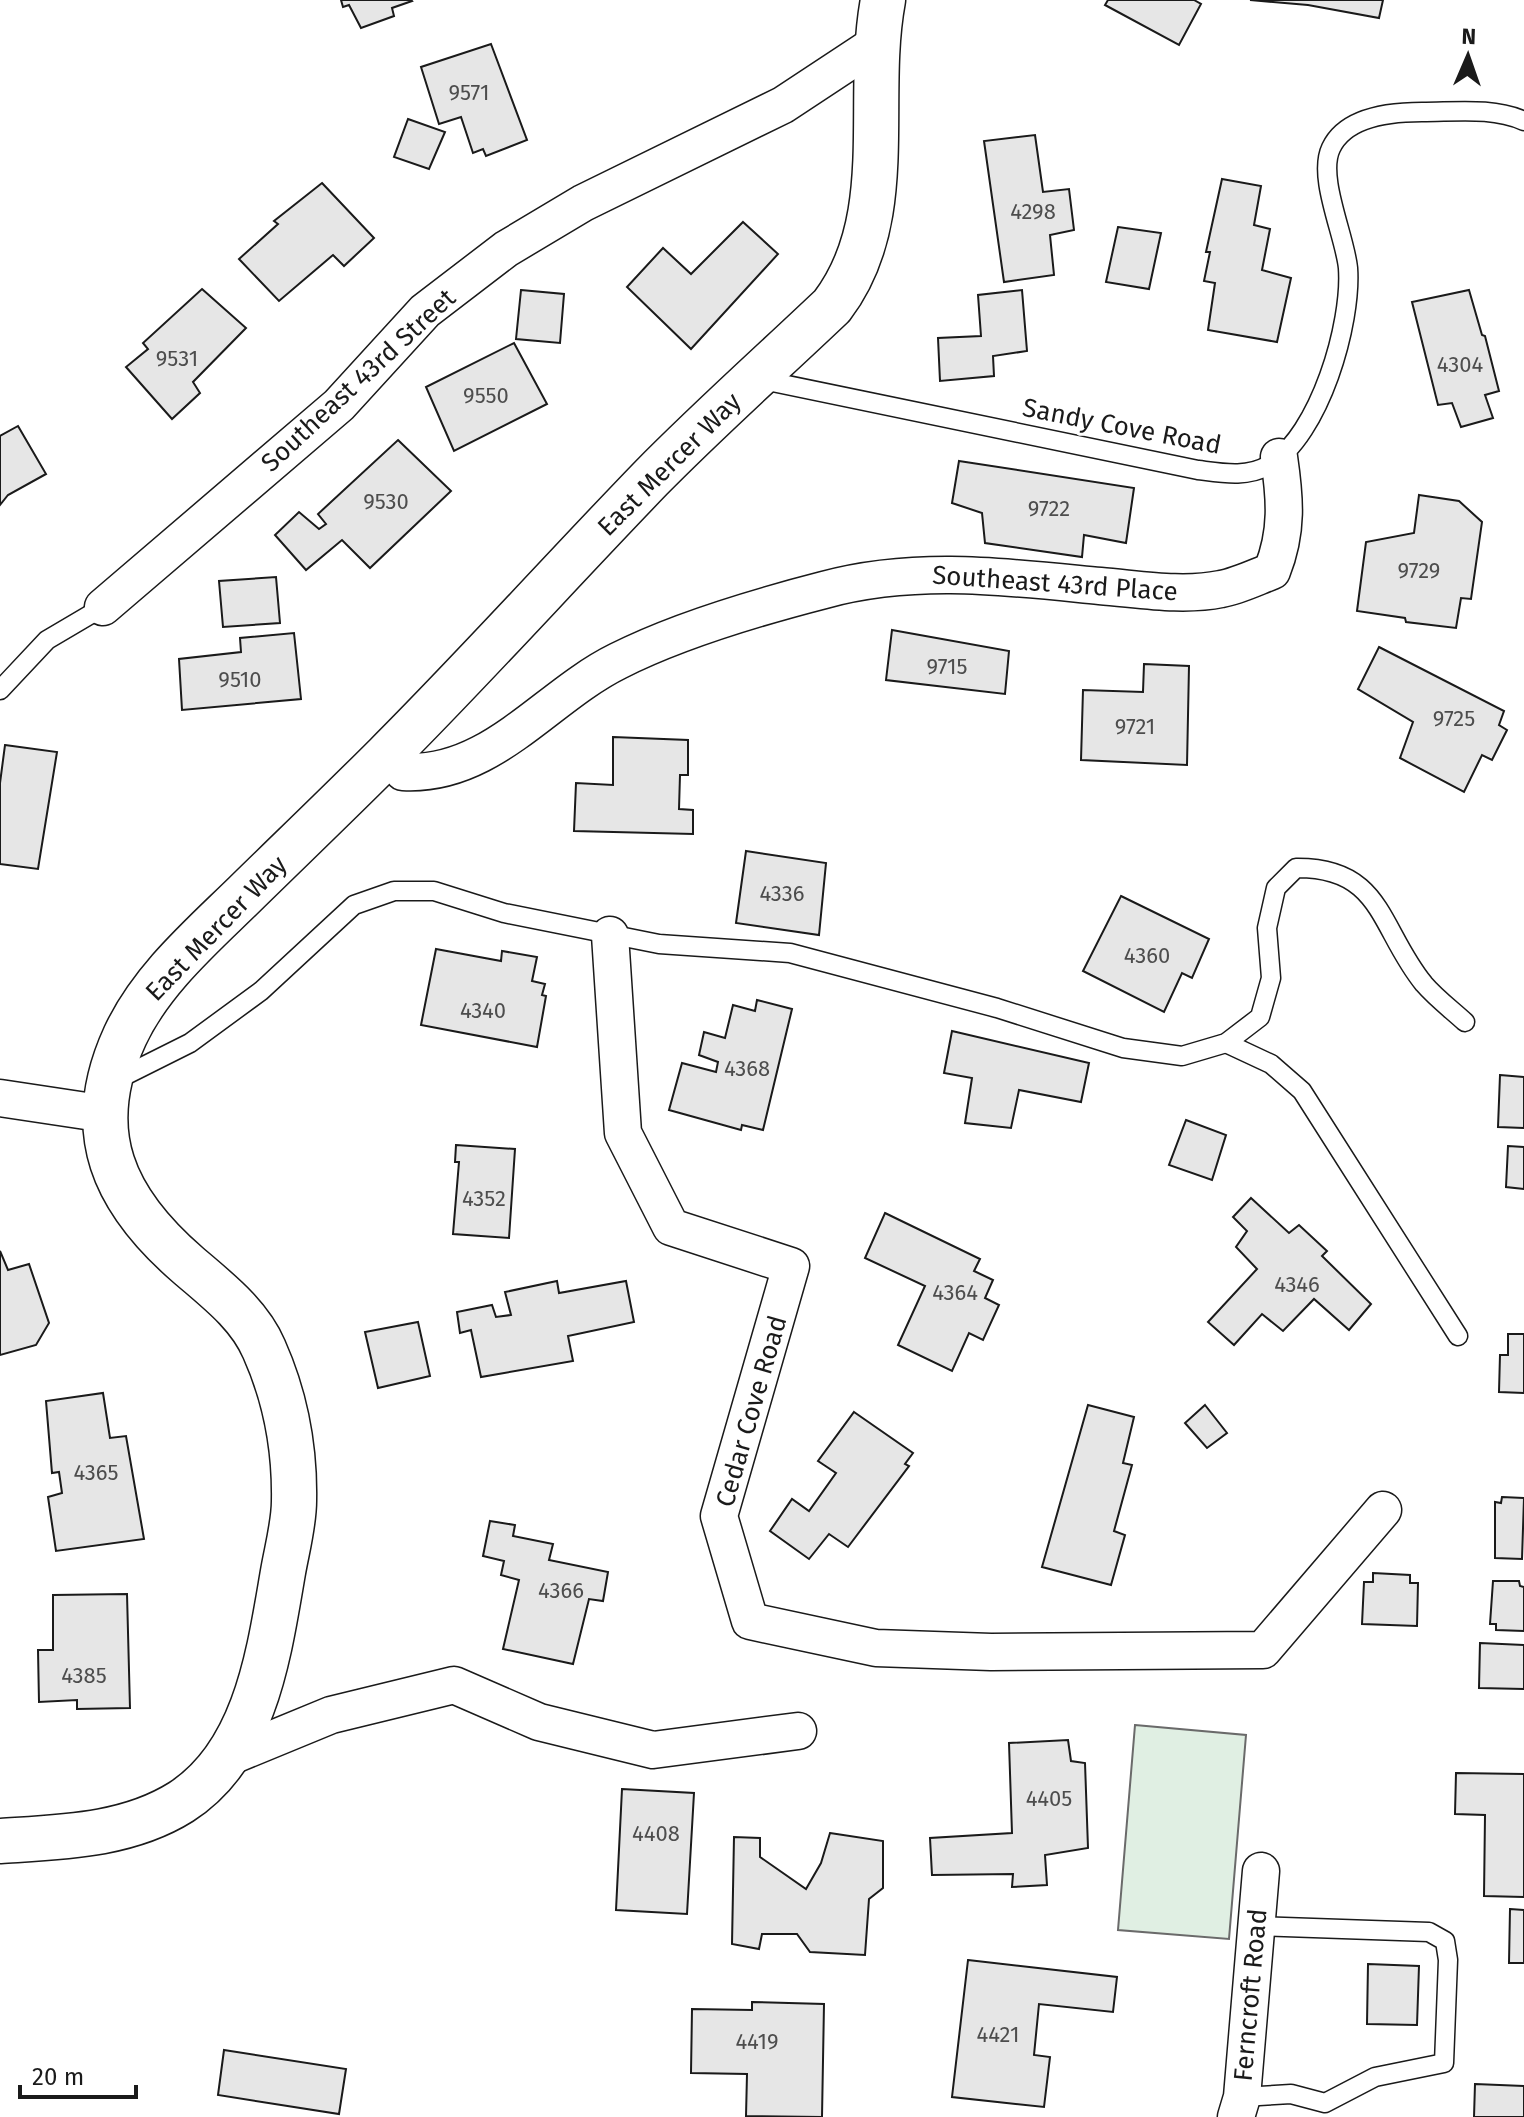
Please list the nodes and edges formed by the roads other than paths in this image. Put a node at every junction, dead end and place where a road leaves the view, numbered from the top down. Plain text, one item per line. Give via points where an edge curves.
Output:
1 (883, 0) edge
2 (874, 45) junction
3 (1524, 121) edge
4 (756, 378) junction
5 (1279, 457) junction
6 (103, 607) joint
7 (0, 690) edge
8 (390, 752) junction
9 (610, 935) junction
10 (1465, 1022) dead end
11 (1226, 1043) junction
12 (0, 1098) edge
13 (108, 1098) junction
14 (1458, 1336) dead end
15 (1383, 1510) dead end
16 (798, 1731) dead end
17 (229, 1757) junction
18 (0, 1841) edge
19 (1261, 1871) dead end
20 (1256, 1926) junction
21 (1239, 2107) edge

1 - 2 street, East Mercer Way
2 - 4 street, East Mercer Way via 877,148 867,235 851,281
2 - 6 street, Southeast 43rd Street via 783,105 583,203 506,249 425,311 339,405
3 - 5 lane, Sandy Cove Road via 1504,112 1402,112 1345,129 1330,150 1328,177 1348,268 1342,336 1308,425
4 - 5 lane, Sandy Cove Road via 1198,470 1235,475 1268,466
4 - 8 street, East Mercer Way via 655,475
5 - 8 street, Southeast 43rd Place via 1286,506 1283,545 1272,571 1222,589 1184,592 961,573 911,574 826,589 705,626 617,661 480,757 431,773 403,772
6 - 7 lane, Southeast 43rd Street via 47,640
8 - 13 street, East Mercer Way via 168,973 124,1039
9 - 11 lane via 659,944 790,953 1123,1048 1182,1056
9 - 13 lane via 504,913 434,891 394,891 354,905 261,991
9 - 15 street, Cedar Cove Road via 623,1133 671,1227 791,1266 719,1516 750,1621 876,1648 1263,1650
10 - 11 lane via 1424,984 1388,925 1348,875 1325,867 1296,868 1276,888 1267,928 1271,978 1260,1017
11 - 14 lane via 1271,1064 1302,1091
12 - 13 street
13 - 17 street, East Mercer Way via 107,1146 130,1205 154,1234 244,1316 262,1343 279,1387 291,1439 294,1505 268,1657
16 - 17 street via 653,1750 539,1722 454,1685 331,1715
17 - 18 street, East Mercer Way via 183,1801 127,1827
19 - 20 street, Ferncroft Road
20 - 21 street, Ferncroft Road
20 - 21 lane via 1429,1932 1445,1941 1444,2063 1375,2077 1325,2103 1291,2094

